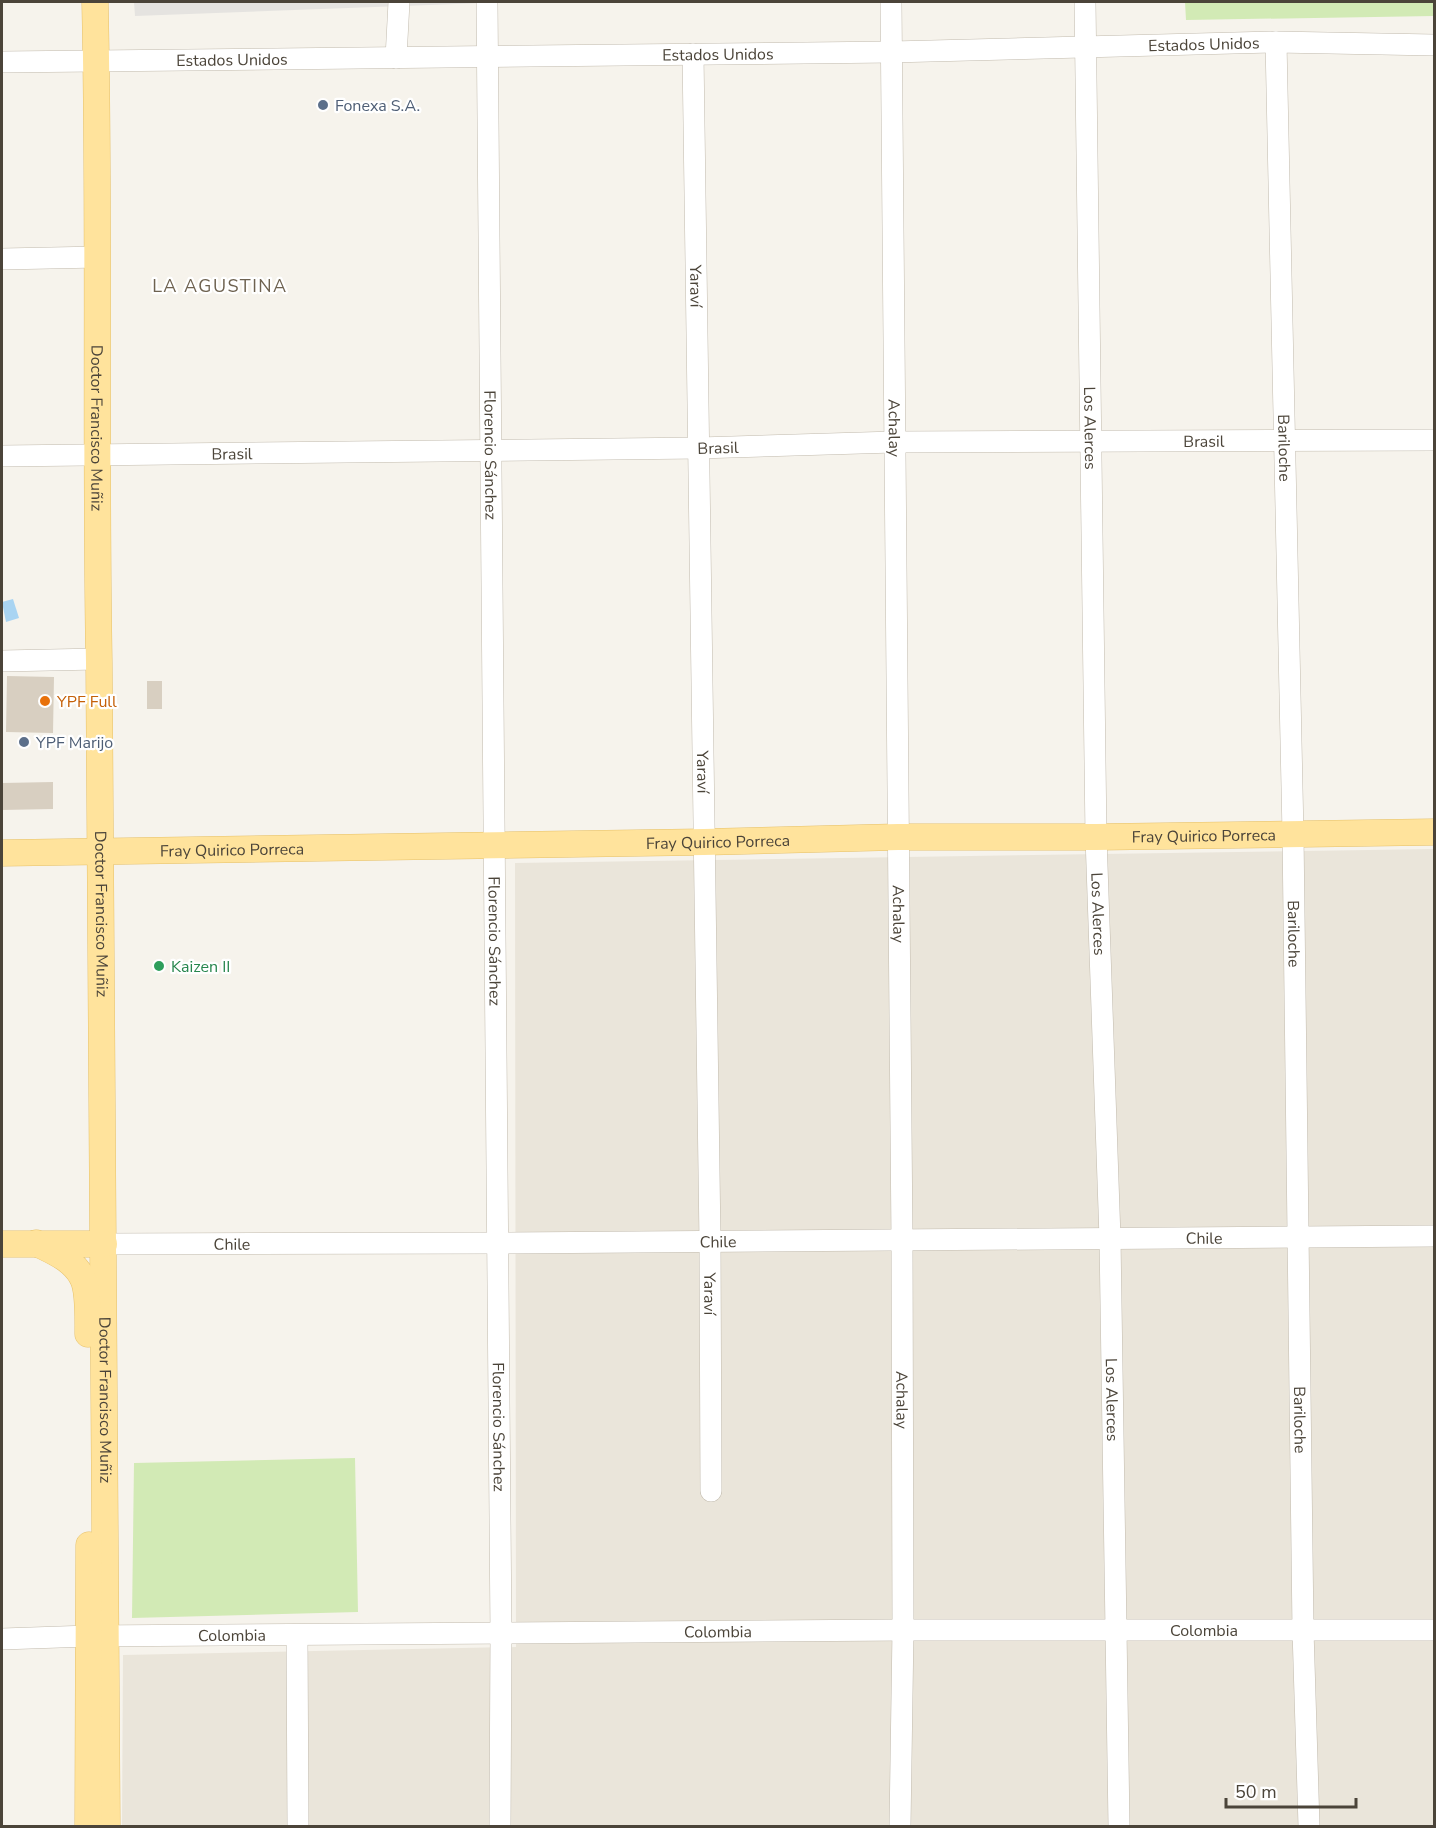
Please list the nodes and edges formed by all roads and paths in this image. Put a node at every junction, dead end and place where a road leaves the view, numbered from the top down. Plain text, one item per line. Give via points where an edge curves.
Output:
1 (94, 2) edge
2 (399, 2) edge
3 (487, 2) edge
4 (891, 2) edge
5 (1085, 2) edge
6 (1276, 42) junction
7 (1434, 45) edge
8 (1086, 47) junction
9 (892, 52) junction
10 (693, 54) junction
11 (487, 57) junction
12 (396, 58) junction
13 (96, 61) junction
14 (2, 62) edge
15 (99, 257) junction
16 (2, 259) edge
17 (1434, 440) edge
18 (1092, 441) junction
19 (894, 442) junction
20 (1285, 442) junction
21 (699, 448) junction
22 (490, 451) junction
23 (98, 455) junction
24 (2, 456) edge
25 (98, 659) junction
26 (2, 661) edge
27 (1434, 832) edge
28 (1293, 834) junction
29 (898, 837) junction
30 (1096, 837) junction
31 (704, 842) junction
32 (494, 844) junction
33 (102, 852) junction
34 (2, 853) edge
35 (1298, 1236) junction
36 (1434, 1236) edge
37 (1110, 1238) junction
38 (902, 1240) junction
39 (710, 1241) junction
40 (36, 1243) junction
41 (498, 1243) junction
42 (2, 1244) edge
43 (104, 1244) junction
44 (711, 1491) dead end
45 (903, 1630) junction
46 (1114, 1630) junction
47 (1303, 1630) junction
48 (1434, 1630) edge
49 (501, 1634) junction
50 (297, 1635) junction
51 (98, 1636) junction
52 (2, 1639) edge
53 (88, 1827) edge
54 (106, 1827) edge
55 (298, 1827) edge
56 (500, 1827) edge
57 (900, 1827) edge
58 (1119, 1827) edge
59 (1309, 1827) edge

1 - 13 main road, Doctor Francisco Muñiz
2 - 12 street
3 - 11 street, Florencio Sánchez
4 - 9 street, Achalay
5 - 8 street, Los Alerces
6 - 7 street, Estados Unidos
6 - 8 street, Estados Unidos
6 - 20 street, Bariloche
8 - 9 street, Estados Unidos
8 - 18 street, Los Alerces
9 - 10 street, Estados Unidos
9 - 19 street, Achalay
10 - 11 street, Estados Unidos
10 - 21 street, Yaraví
11 - 12 street, Estados Unidos
11 - 22 street, Florencio Sánchez
12 - 13 street, Estados Unidos
13 - 14 street, Estados Unidos
13 - 15 main road, Doctor Francisco Muñiz
15 - 16 street
15 - 23 main road, Doctor Francisco Muñiz
17 - 20 street, Brasil
18 - 19 street, Brasil
18 - 20 street, Brasil
18 - 30 street, Los Alerces
19 - 21 street, Brasil
19 - 29 street, Achalay
20 - 28 street, Bariloche
21 - 22 street, Brasil
21 - 31 street, Yaraví
22 - 23 street, Brasil
22 - 32 street, Florencio Sánchez
23 - 24 street, Brasil
23 - 25 main road, Doctor Francisco Muñiz
25 - 26 street
25 - 33 main road, Doctor Francisco Muñiz
27 - 28 main road, Fray Quirico Porreca
28 - 30 main road, Fray Quirico Porreca
28 - 35 street, Bariloche
29 - 30 main road, Fray Quirico Porreca
29 - 31 main road, Fray Quirico Porreca
29 - 38 street, Achalay
30 - 37 street, Los Alerces
31 - 32 main road, Fray Quirico Porreca
31 - 39 street, Yaraví
32 - 33 main road, Fray Quirico Porreca
32 - 41 street, Florencio Sánchez
33 - 34 main road, Fray Quirico Porreca
33 - 43 main road, Doctor Francisco Muñiz
35 - 36 street, Chile
35 - 37 street, Chile
35 - 47 street, Bariloche
37 - 38 street, Chile
37 - 46 street, Los Alerces
38 - 39 street, Chile
38 - 45 street, Achalay
39 - 41 street, Chile
39 - 44 street, Yaraví
40 - 42 main road, Chile
40 - 43 main road, Chile
40 - 51 main road, Doctor Francisco Muñiz via 64,1257 83,1277 88,1306
41 - 43 street, Chile
41 - 49 street, Florencio Sánchez
43 - 51 main road, Doctor Francisco Muñiz
45 - 46 street, Colombia
45 - 49 street, Colombia
45 - 57 street, Achalay
46 - 47 street, Colombia
46 - 58 street, Los Alerces
47 - 48 street, Colombia
47 - 59 street, Bariloche
49 - 50 street, Colombia
49 - 56 street, Florencio Sánchez
50 - 51 street, Colombia
50 - 55 street
51 - 52 street, Colombia
51 - 53 main road, Doctor Francisco Muñiz
51 - 54 main road, Doctor Francisco Muñiz

